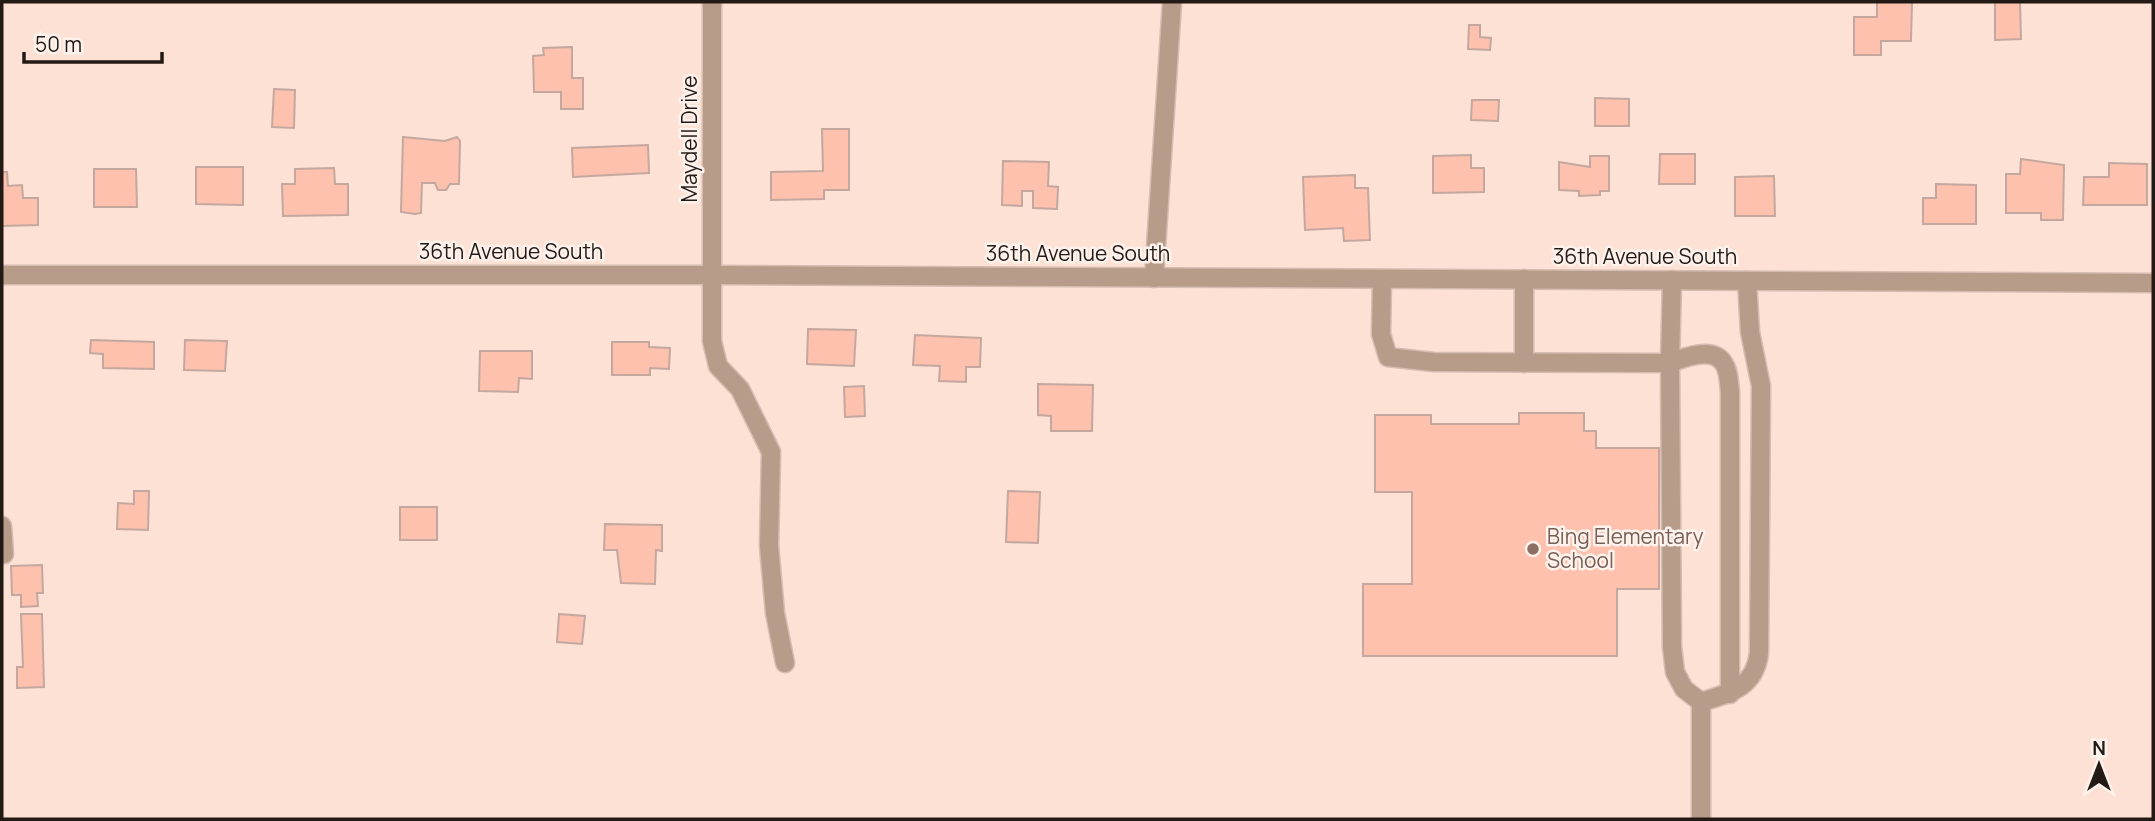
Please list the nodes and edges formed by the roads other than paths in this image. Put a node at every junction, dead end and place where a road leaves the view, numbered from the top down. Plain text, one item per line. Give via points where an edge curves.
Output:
1 (712, 2) edge
2 (1172, 2) edge
3 (2, 275) edge
4 (714, 275) junction
5 (1154, 278) junction
6 (1382, 279) junction
7 (1524, 279) junction
8 (1672, 280) junction
9 (1747, 281) junction
10 (2153, 283) edge
11 (1524, 363) junction
12 (1671, 363) junction
13 (2, 526) edge
14 (4, 554) dead end
15 (785, 663) dead end
16 (1730, 694) junction
17 (1701, 702) junction
18 (1700, 819) edge

1 - 4 street, Maydell Drive
2 - 5 street
3 - 4 street, 36th Avenue South
4 - 5 street, 36th Avenue South
4 - 15 street, Maydell Drive via 712,341 718,366 740,389 771,452 769,547
5 - 6 street, 36th Avenue South
6 - 7 street, 36th Avenue South
6 - 11 street via 1381,334 1388,357
7 - 8 street, 36th Avenue South
7 - 11 street
8 - 9 street, 36th Avenue South
8 - 12 street
9 - 10 street, 36th Avenue South
9 - 16 street via 1760,386 1760,643 1757,669 1748,684
11 - 12 street
12 - 16 street via 1700,354 1717,357 1725,365 1730,392
12 - 17 street via 1672,647 1675,672 1684,689
13 - 14 street
16 - 17 street
17 - 18 street

